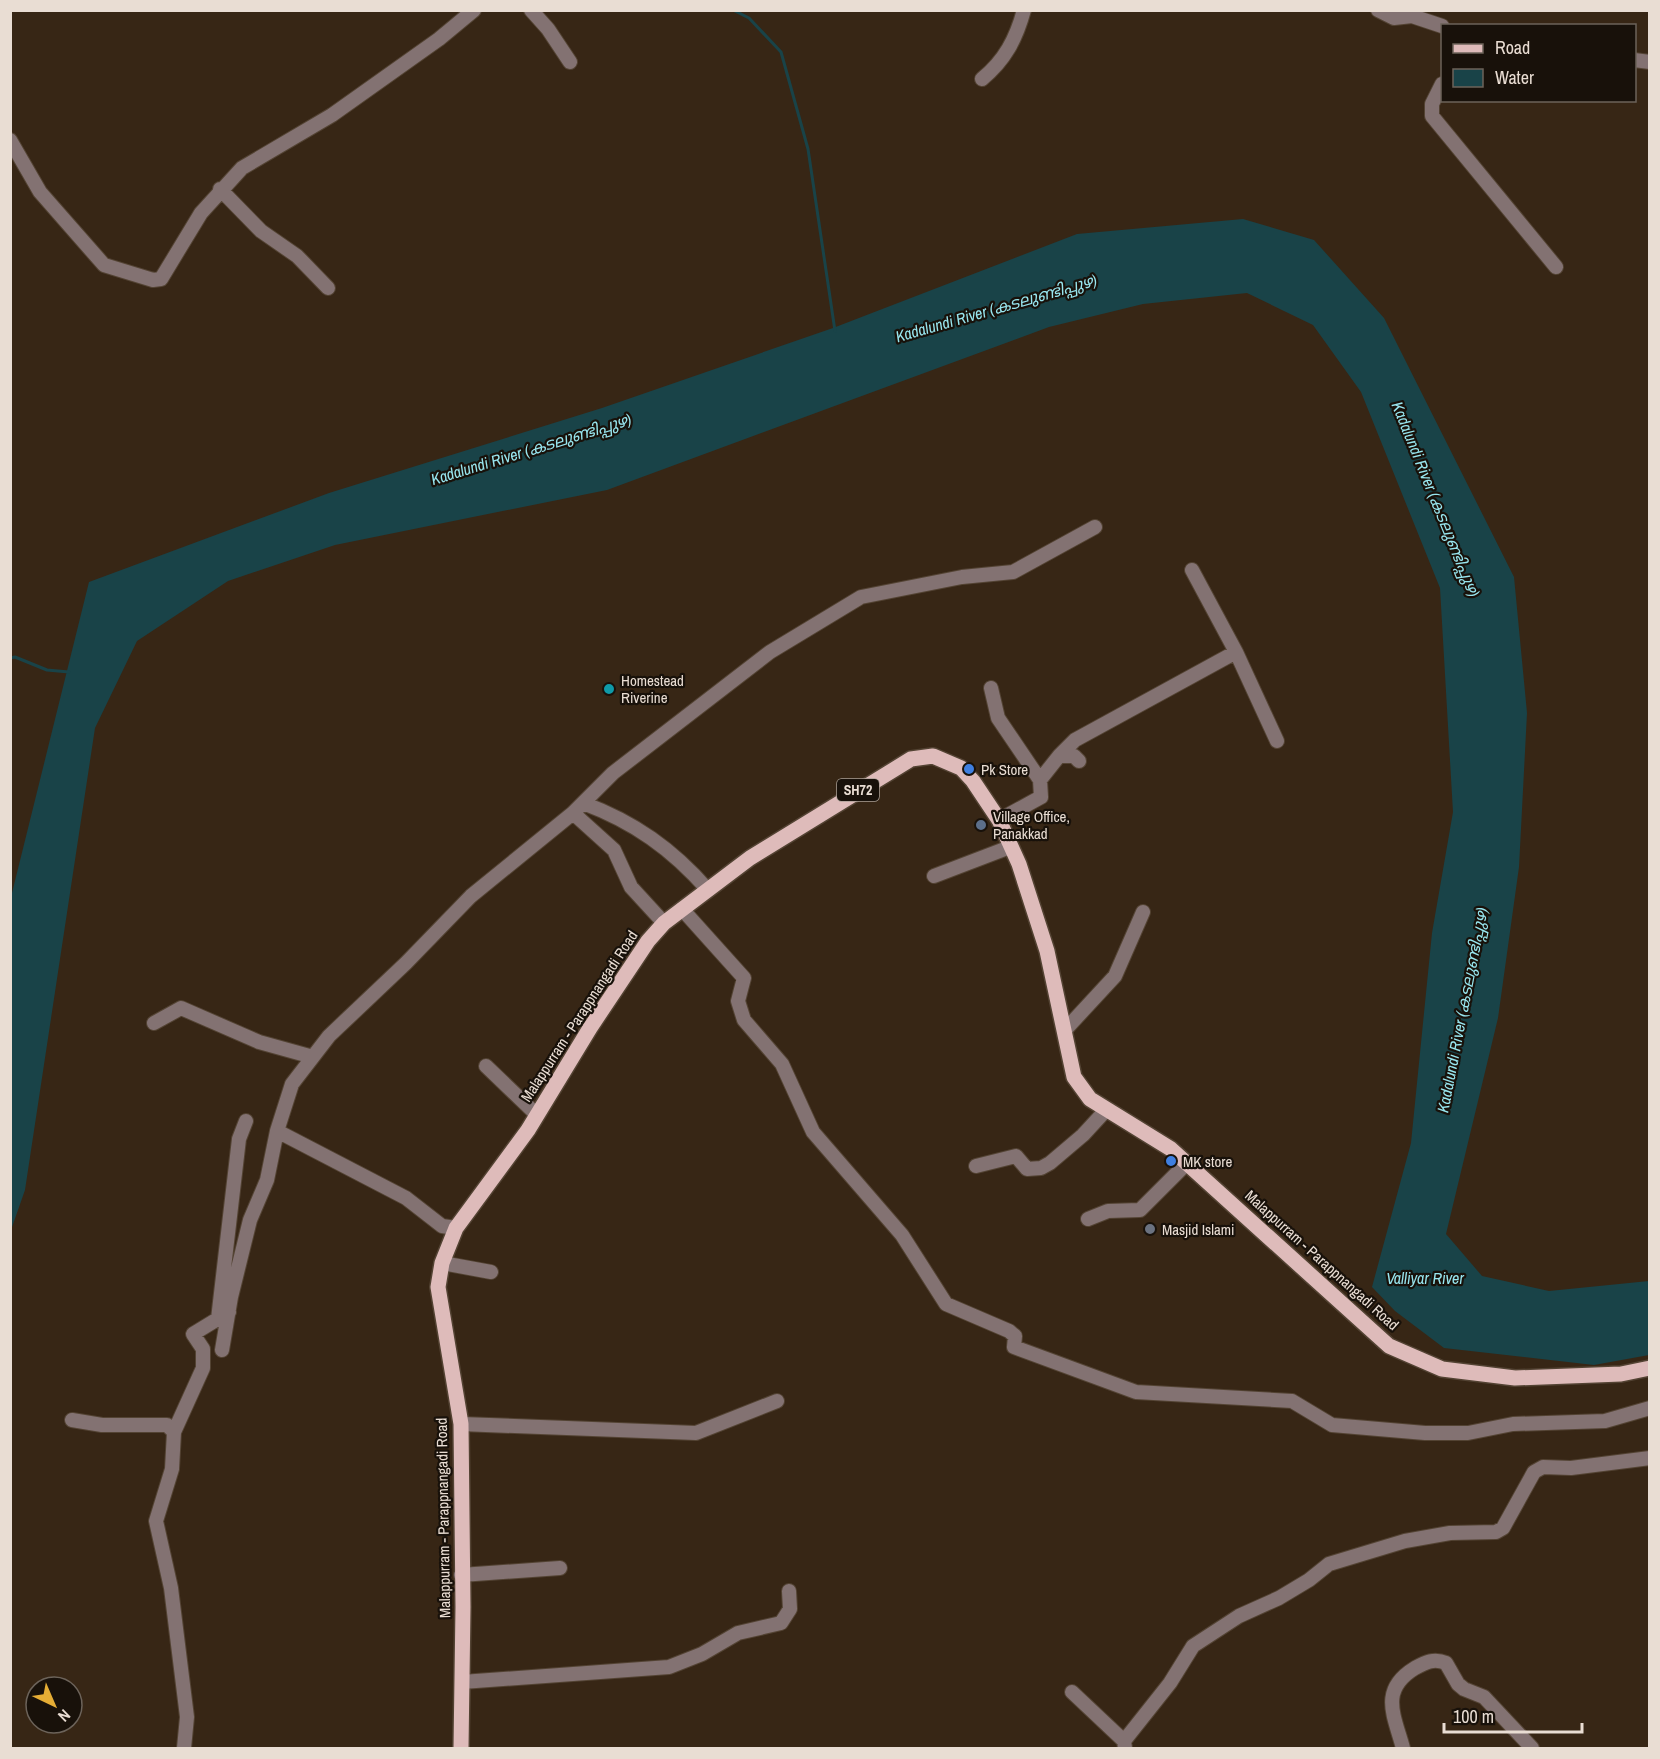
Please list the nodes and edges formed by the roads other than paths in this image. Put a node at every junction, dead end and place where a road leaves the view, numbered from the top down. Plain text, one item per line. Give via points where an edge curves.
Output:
1 (474, 10) edge
2 (531, 10) edge
3 (1024, 10) edge
4 (1378, 10) edge
5 (1441, 25) edge
6 (570, 62) dead end
7 (982, 79) dead end
8 (1441, 88) edge
9 (10, 140) edge
10 (220, 189) junction
11 (1556, 267) dead end
12 (328, 288) dead end
13 (1095, 527) dead end
14 (1192, 570) dead end
15 (1236, 652) junction
16 (991, 688) dead end
17 (1277, 741) dead end
18 (1059, 756) junction
19 (1079, 760) dead end
20 (1040, 780) junction
21 (578, 808) junction
22 (999, 820) junction
23 (1010, 847) junction
24 (934, 876) dead end
25 (708, 890) junction
26 (682, 909) junction
27 (1143, 912) dead end
28 (664, 923) junction
29 (154, 1023) dead end
30 (1065, 1030) junction
31 (313, 1057) junction
32 (486, 1065) dead end
33 (1106, 1110) junction
34 (537, 1115) junction
35 (246, 1121) dead end
36 (277, 1131) junction
37 (1187, 1163) junction
38 (976, 1166) dead end
39 (1088, 1219) dead end
40 (456, 1228) junction
41 (442, 1263) junction
42 (491, 1272) dead end
43 (223, 1316) junction
44 (222, 1350) dead end
45 (1650, 1368) edge
46 (777, 1401) dead end
47 (1650, 1408) edge
48 (72, 1420) dead end
49 (461, 1424) junction
50 (174, 1432) junction
51 (1650, 1458) edge
52 (560, 1568) dead end
53 (461, 1575) junction
54 (789, 1591) dead end
55 (462, 1682) junction
56 (1072, 1692) dead end
57 (1124, 1745) edge
58 (184, 1749) edge
59 (460, 1749) edge
60 (1403, 1749) edge
61 (1532, 1749) edge

1 - 10 street via 440,39 332,115 242,168
2 - 6 street
3 - 7 street via 1014,42
4 - 5 street via 1394,18 1412,16
8 - 11 street via 1432,104 1432,116
9 - 10 street via 40,192 104,264 153,280 165,275 201,213
10 - 12 street via 261,231 297,256
13 - 21 street via 1013,572 962,577 861,597 770,652 613,773
14 - 15 street
15 - 17 street
15 - 18 street via 1075,740
16 - 20 street via 998,718
18 - 19 street
18 - 20 street
20 - 22 street via 1041,797
21 - 25 street via 609,813 650,837 681,860
21 - 28 street via 614,850 631,887
21 - 31 street via 471,896 329,1036
22 - 23 main road, Malappurram - Parappnangadi Road / SH72
22 - 25 main road, Malappurram - Parappnangadi Road / SH72 via 961,768 933,756 911,759 750,858
23 - 24 street
23 - 30 main road, Malappurram - Parappnangadi Road / SH72 via 1033,902
25 - 26 main road, Malappurram - Parappnangadi Road / SH72
26 - 28 main road, Malappurram - Parappnangadi Road / SH72
26 - 47 street via 744,978 738,1001 744,1020 782,1065 813,1132 902,1235 946,1304 1010,1331 1015,1336 1014,1347 1136,1392 1292,1401 1332,1425 1468,1433 1513,1424 1605,1421
27 - 30 street via 1115,976
28 - 34 main road, Malappurram - Parappnangadi Road / SH72 via 648,940
29 - 31 street via 181,1008 259,1041
30 - 33 main road, Malappurram - Parappnangadi Road / SH72 via 1074,1077 1090,1099
31 - 36 street via 292,1084
32 - 34 street
33 - 37 main road, Malappurram - Parappnangadi Road / SH72
33 - 38 street via 1083,1135 1041,1168 1027,1169 1016,1156
34 - 40 main road, Malappurram - Parappnangadi Road / SH72
35 - 43 street via 239,1139
36 - 40 street via 406,1198 442,1226
36 - 43 street via 267,1180 250,1220
37 - 39 street via 1140,1210 1108,1211
37 - 45 main road, Malappurram - Parappnangadi Road / SH72 via 1399,1351 1442,1369 1515,1378 1621,1374
40 - 41 main road, Malappurram - Parappnangadi Road / SH72
41 - 42 street
41 - 49 main road, Malappurram - Parappnangadi Road / SH72 via 440,1310
43 - 44 street
43 - 50 street via 193,1334 203,1349 203,1368
46 - 49 street via 696,1433
48 - 50 street via 102,1425 167,1425
49 - 53 main road, Malappurram - Parappnangadi Road / SH72
50 - 58 street via 172,1470 156,1521 171,1588 187,1717
51 - 57 street via 1571,1468 1544,1467 1534,1472 1503,1528 1496,1532 1450,1533 1405,1541 1329,1564 1309,1580 1239,1616 1193,1646
52 - 53 street
53 - 55 main road, Malappurram - Parappnangadi Road / SH72
54 - 55 street via 790,1609 781,1623 738,1633 669,1667
55 - 59 main road, Malappurram - Parappnangadi Road / SH72
56 - 57 street
60 - 61 street via 1392,1706 1394,1687 1405,1674 1430,1660 1446,1663 1458,1684 1484,1697

